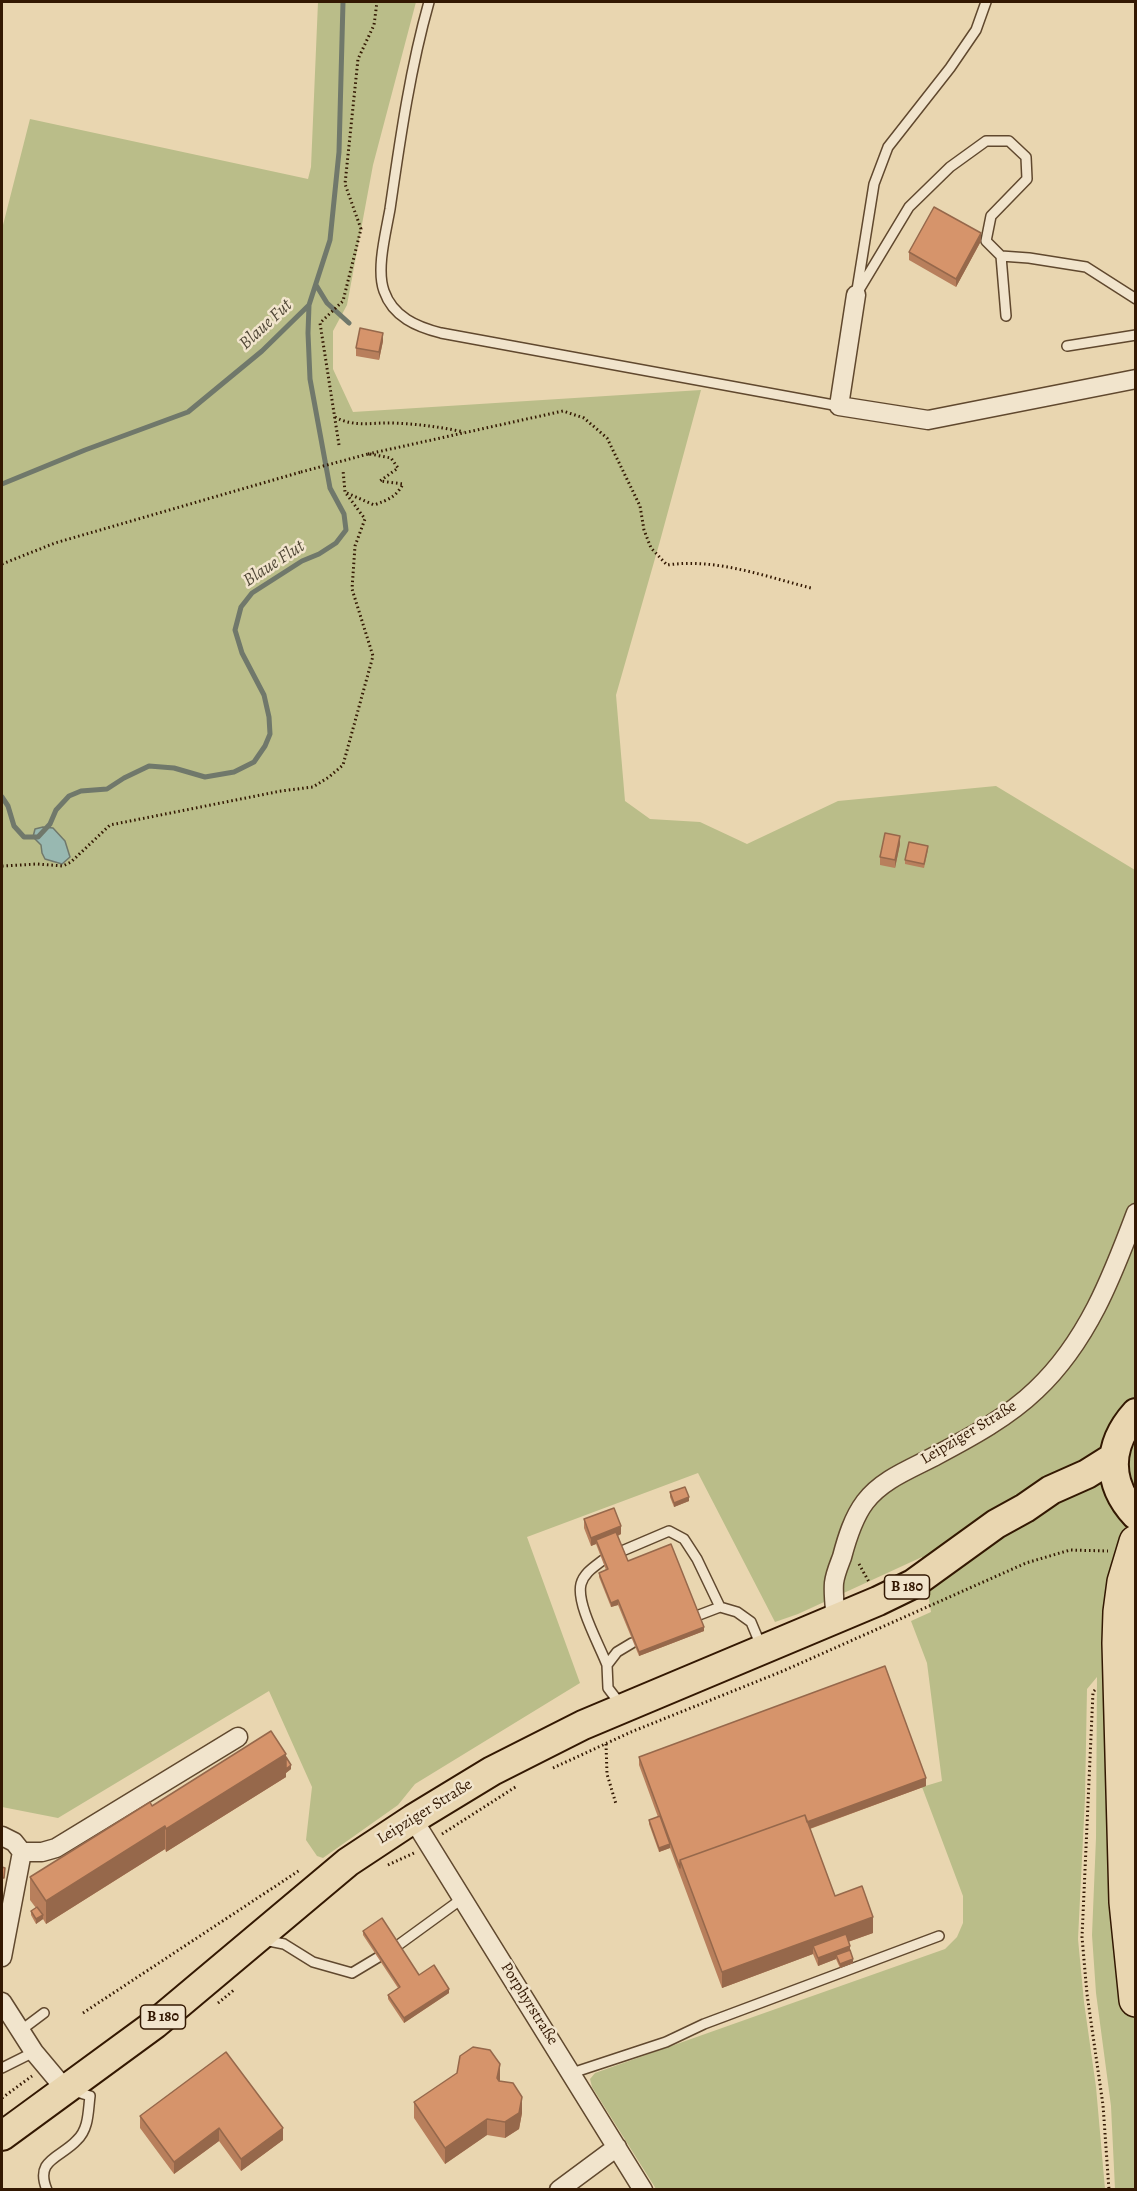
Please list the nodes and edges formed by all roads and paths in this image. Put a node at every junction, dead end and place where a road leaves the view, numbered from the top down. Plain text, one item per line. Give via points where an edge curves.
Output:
1 (376, 2) edge
2 (429, 2) edge
3 (986, 2) edge
4 (1001, 256) junction
5 (856, 296) junction
6 (1136, 299) edge
7 (1006, 316) dead end
8 (1136, 335) edge
9 (1067, 346) dead end
10 (1136, 379) edge
11 (839, 406) junction
12 (335, 417) junction
13 (465, 432) junction
14 (339, 445) dead end
15 (368, 454) junction
16 (343, 470) dead end
17 (345, 492) junction
18 (2, 564) edge
19 (811, 588) dead end
20 (2, 866) edge
21 (1136, 1213) edge
22 (1136, 1413) edge
23 (1114, 1457) junction
24 (1128, 1505) edge
25 (1025, 1508) junction
26 (1134, 1549) edge
27 (622, 1551) edge
28 (603, 1560) edge
29 (720, 1607) junction
30 (699, 1615) edge
31 (836, 1619) junction
32 (632, 1643) edge
33 (762, 1648) junction
34 (1120, 1660) junction
35 (607, 1665) junction
36 (622, 1707) junction
37 (238, 1737) dead end
38 (606, 1744) junction
39 (546, 1771) dead end
40 (526, 1780) dead end
41 (616, 1804) dead end
42 (413, 1819) junction
43 (2, 1836) edge
44 (428, 1843) junction
45 (22, 1852) junction
46 (382, 1868) dead end
47 (302, 1869) dead end
48 (463, 1898) junction
49 (5, 1924) edge
50 (939, 1936) dead end
51 (256, 1939) junction
52 (2, 1957) edge
53 (241, 1984) dead end
54 (1136, 2000) edge
55 (2, 2002) edge
56 (218, 2004) dead end
57 (44, 2013) dead end
58 (83, 2013) dead end
59 (20, 2031) junction
60 (39, 2059) junction
61 (2, 2068) edge
62 (572, 2073) junction
63 (65, 2088) junction
64 (2, 2098) edge
65 (2, 2136) edge
66 (617, 2147) junction
67 (47, 2190) edge
68 (559, 2190) edge
69 (643, 2190) edge
70 (1109, 2190) edge

1 - 12 path via 374,25 358,59 345,184 361,229 343,301 320,323
2 - 11 lane via 401,135 383,257 384,292 404,318 418,327 441,333
3 - 5 lane via 976,30 888,147 874,184
4 - 5 lane via 986,241 991,216 1027,179 1026,157 1009,141 986,141 950,167 909,207
4 - 6 lane via 1086,267
4 - 7 lane
5 - 11 street
8 - 9 lane
10 - 11 street via 928,420
12 - 13 path via 357,425 390,423
12 - 14 path
13 - 15 path
13 - 19 path via 563,411 584,418 607,438 639,506 651,548 667,565 711,563
15 - 17 path via 391,458 398,468 380,481 404,484 398,494 374,505
15 - 18 path, bridge via 55,543
16 - 17 path
17 - 20 path via 364,519 355,546 352,589 373,656 343,765 313,787 110,825 63,866
21 - 31 street, Leipziger Straße via 1097,1309 1055,1371 1002,1417 908,1470 866,1501 855,1519 834,1582
22 - 23 main road, B 180 via 1121,1433
23 - 24 main road, B 180 via 1114,1470
23 - 25 main road, Leipziger Straße / B 180
24 - 25 main road, Leipziger Straße / B 180 via 1087,1494
25 - 31 main road, Leipziger Straße / B 180 via 996,1524 913,1584
26 - 34 highway via 1120,1612
26 - 38 path via 1070,1550 1026,1563 783,1671
27 - 29 lane via 669,1531 684,1539
28 - 35 lane via 587,1572 580,1586 584,1614
29 - 30 lane
29 - 33 lane via 751,1622
31 - 33 main road, Leipziger Straße / B 180
32 - 35 lane via 616,1652
33 - 36 main road, Leipziger Straße / B 180
34 - 54 highway via 1126,1902
34 - 70 path via 1093,1692 1082,1937 1103,2105
35 - 36 lane via 608,1688
36 - 42 main road, Leipziger Straße / B 180 via 492,1771
37 - 45 street via 56,1848
38 - 39 path
38 - 41 path via 607,1774
40 - 44 path
42 - 44 street, Porphyrstraße
42 - 51 main road, Leipziger Straße / B 180 via 348,1862
43 - 45 street
44 - 46 path
44 - 48 street, Porphyrstraße
45 - 49 street
47 - 58 path
48 - 51 lane via 352,1973 313,1962 284,1944
48 - 62 street, Porphyrstraße
49 - 52 street
50 - 62 lane via 666,2042
51 - 63 main road, Leipziger Straße / B 180 via 155,2024
53 - 56 path
55 - 59 street
57 - 59 lane
59 - 60 street
60 - 61 lane
60 - 63 street
60 - 64 path
62 - 66 street, Porphyrstraße
63 - 65 main road, Leipziger Straße / B 180
63 - 67 lane via 90,2096 87,2124 78,2140 53,2157 43,2170
66 - 68 street
66 - 69 street, Porphyrstraße

